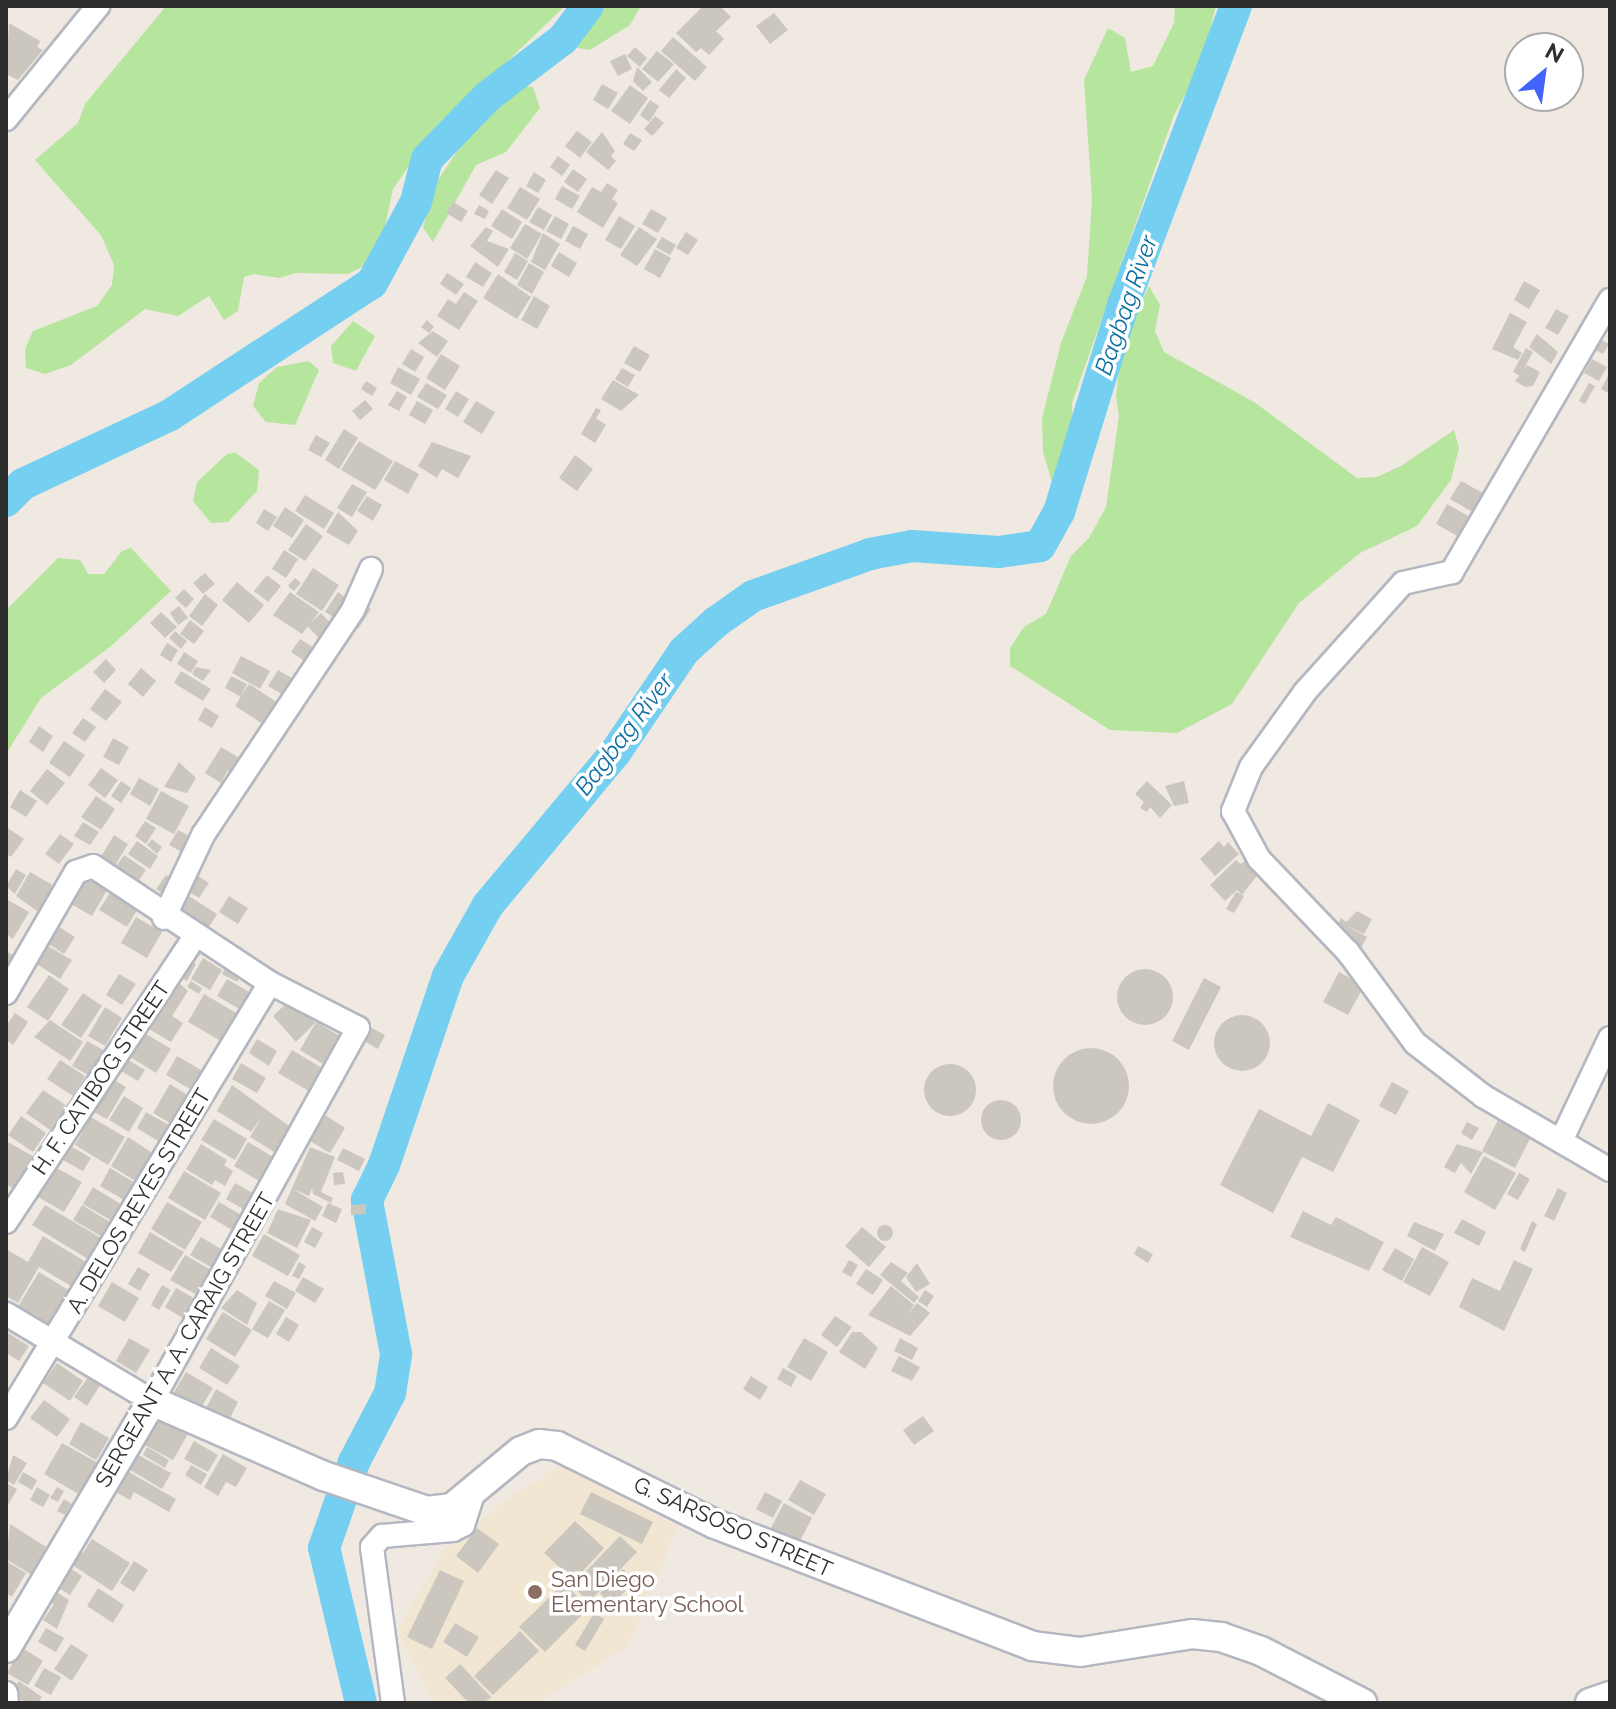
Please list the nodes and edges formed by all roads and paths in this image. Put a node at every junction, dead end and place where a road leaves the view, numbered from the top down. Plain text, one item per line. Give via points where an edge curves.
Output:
1 (98, 6) edge
2 (6, 119) edge
3 (1610, 300) edge
4 (371, 569) dead end
5 (164, 918) junction
6 (196, 935) junction
7 (270, 983) junction
8 (6, 993) edge
9 (1610, 1038) edge
10 (1561, 1141) junction
11 (1610, 1170) edge
12 (14, 1191) edge
13 (6, 1222) edge
14 (6, 1314) edge
15 (52, 1345) junction
16 (152, 1401) junction
17 (6, 1418) edge
18 (474, 1492) junction
19 (6, 1648) edge
20 (6, 1693) edge
21 (1610, 1696) edge
22 (7, 1703) edge
23 (393, 1703) edge
24 (1362, 1703) edge
25 (1590, 1703) edge

1 - 2 street
3 - 10 street via 1452,572 1403,583 1305,692 1251,767 1233,811 1259,859 1348,952 1415,1043 1483,1096
4 - 5 street via 353,610 203,835
5 - 6 street
5 - 8 street via 93,866 76,872
6 - 7 street
6 - 12 street, H. F. CATIBOG STREET
7 - 15 street, A. DELOS REYES STREET
7 - 16 street, SERGEANT A. A. CARAIG STREET via 358,1028
9 - 10 street
10 - 11 street
12 - 13 street, H. F. CATIBOG STREET
14 - 15 street, G. SARSOSO STREET
15 - 16 street, G. SARSOSO STREET
15 - 17 street, A. DELOS REYES STREET
16 - 18 street, G. SARSOSO STREET via 324,1476 427,1511 452,1508
16 - 19 street, SERGEANT A. A. CARAIG STREET
18 - 23 street via 463,1525 382,1536 372,1547
18 - 24 street, G. SARSOSO STREET via 521,1451 539,1444 557,1446 715,1524 1032,1646 1080,1652 1192,1634 1221,1637 1261,1651
20 - 22 street
21 - 25 street

